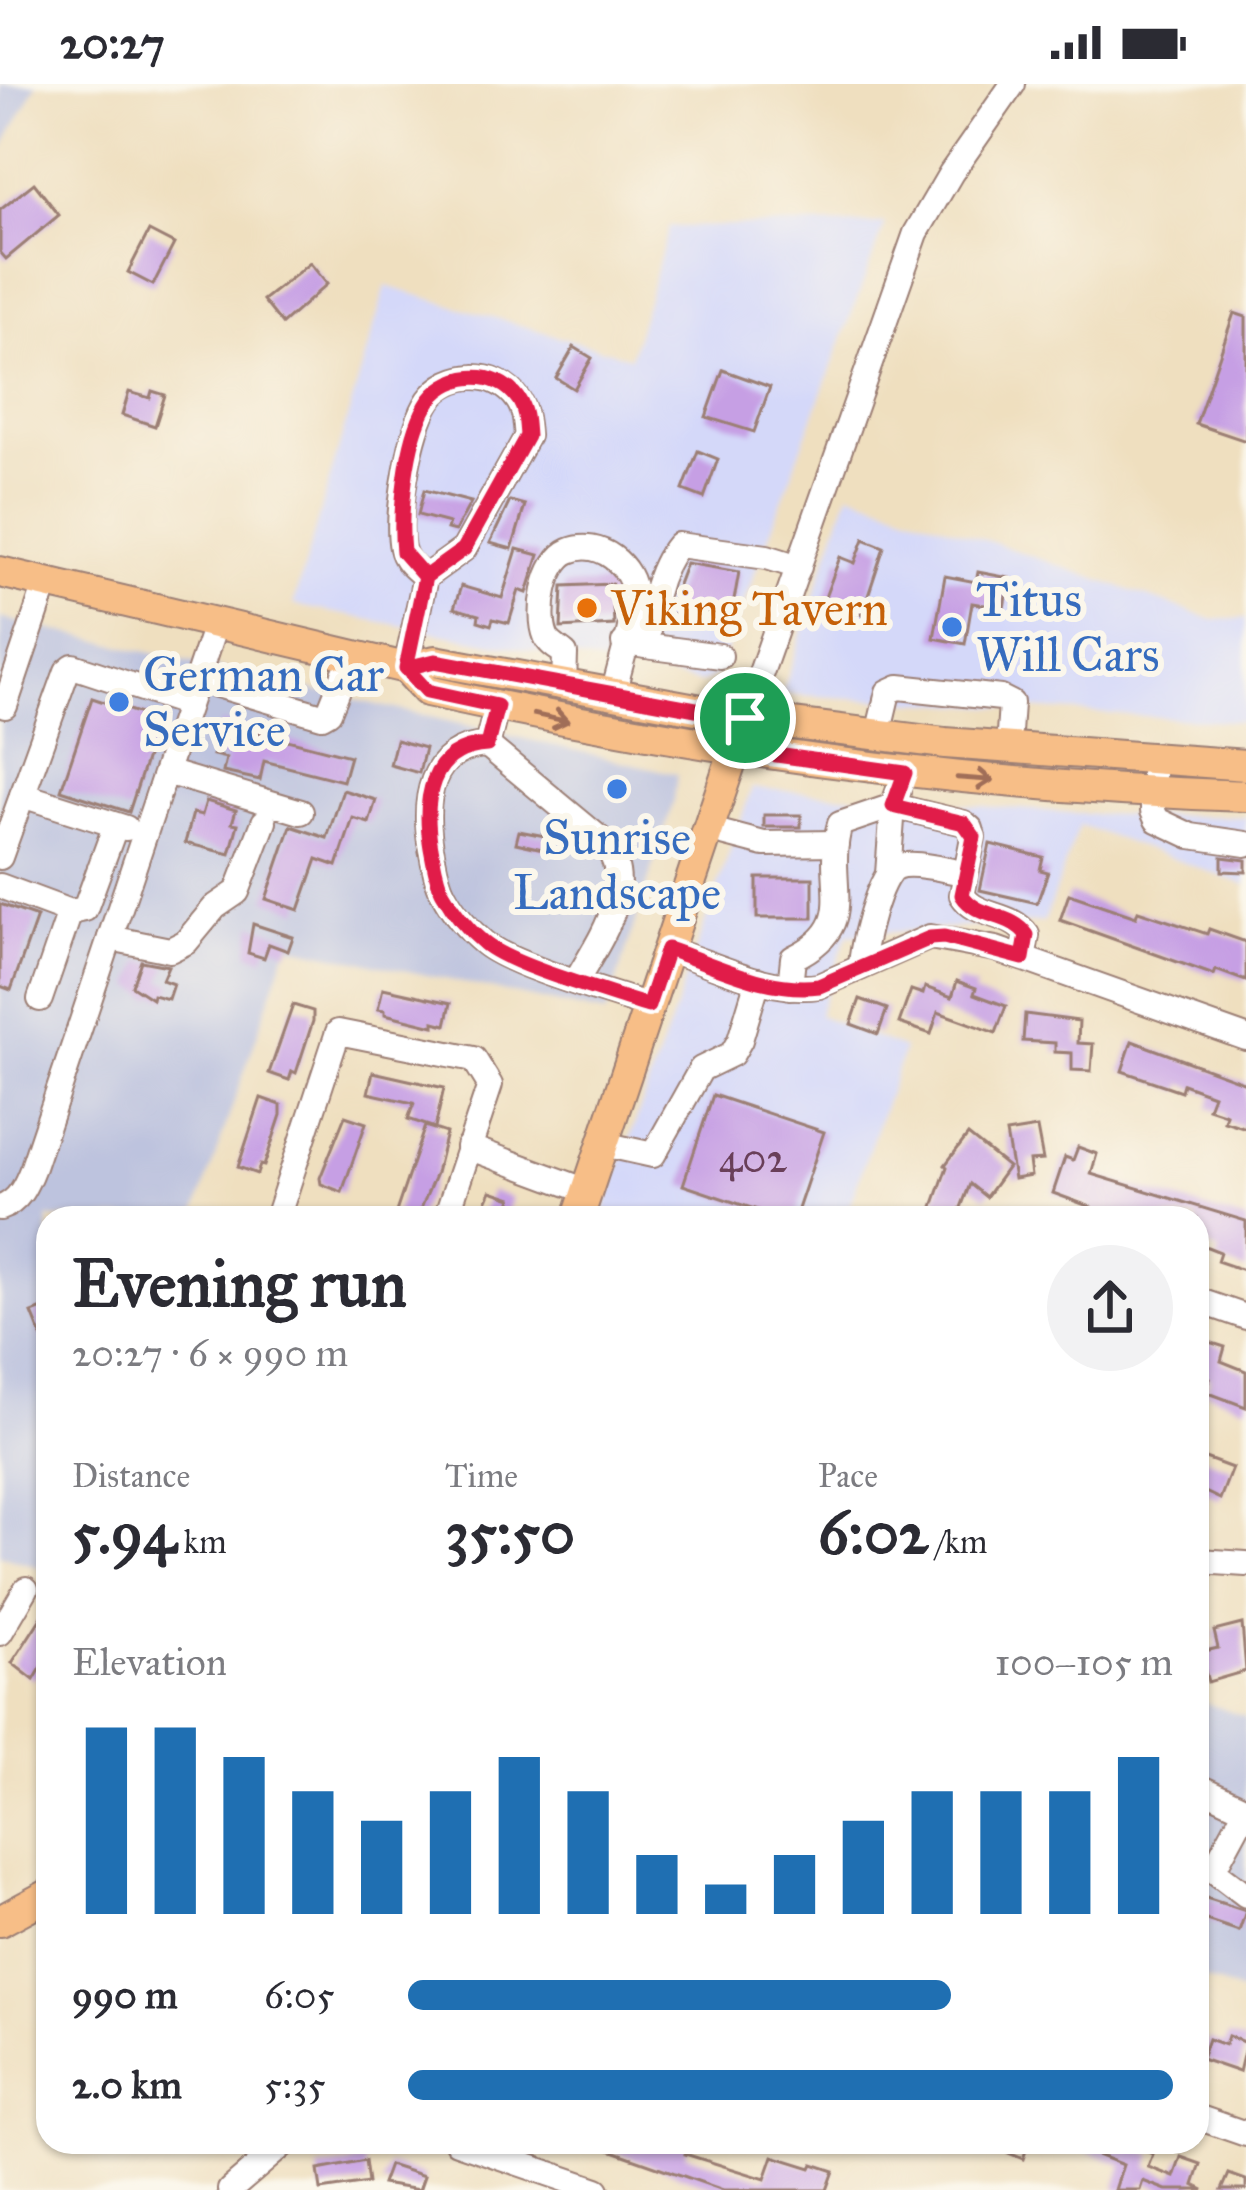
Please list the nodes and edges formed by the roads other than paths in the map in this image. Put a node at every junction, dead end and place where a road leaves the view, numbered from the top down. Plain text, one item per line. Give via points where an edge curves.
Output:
1 (1013, 84) edge
2 (799, 567) junction
3 (0, 572) edge
4 (425, 577) junction
5 (46, 584) junction
6 (215, 625) junction
7 (635, 644) junction
8 (352, 656) junction
9 (720, 656) dead end
10 (406, 668) junction
11 (197, 679) junction
12 (564, 686) junction
13 (613, 696) junction
14 (188, 704) junction
15 (3, 705) edge
16 (497, 706) junction
17 (745, 718) junction
18 (49, 720) junction
19 (878, 734) junction
20 (487, 745) junction
21 (1008, 748) junction
22 (734, 749) junction
23 (1154, 760) junction
24 (1246, 765) edge
25 (166, 772) junction
26 (905, 773) junction
27 (1152, 792) junction
28 (22, 795) junction
29 (1246, 796) edge
30 (893, 806) junction
31 (301, 812) dead end
32 (264, 822) dead end
33 (115, 827) junction
34 (707, 829) junction
35 (146, 831) junction
36 (836, 843) junction
37 (1246, 844) edge
38 (0, 857) edge
39 (964, 873) junction
40 (888, 874) junction
41 (0, 886) edge
42 (70, 912) junction
43 (110, 938) junction
44 (667, 949) junction
45 (1023, 958) junction
46 (861, 967) junction
47 (577, 980) junction
48 (758, 980) junction
49 (790, 987) junction
50 (40, 999) dead end
51 (648, 1006) junction
52 (1246, 1038) edge
53 (603, 1144) junction
54 (468, 1147) junction
55 (583, 1205) edge
56 (281, 1206) edge
57 (450, 1206) edge
58 (0, 1208) edge
59 (1209, 1304) edge
60 (1246, 1317) edge
61 (1209, 1562) edge
62 (1246, 1564) edge
63 (26, 1589) dead end
64 (0, 1633) edge
65 (1209, 1792) edge
66 (1245, 1809) edge
67 (1209, 1866) edge
68 (1209, 1874) edge
69 (1246, 1895) edge
70 (36, 1902) edge
71 (0, 1921) edge
72 (1209, 2120) edge
73 (1246, 2134) edge
74 (272, 2154) edge
75 (492, 2154) edge
76 (230, 2190) edge
77 (597, 2190) edge

1 - 2 street via 916,233
2 - 7 street via 678,545
2 - 17 street
3 - 5 main road
4 - 4 street via 464,549 527,436 519,401 491,379 456,379 421,417 401,533 409,564
4 - 10 street
5 - 6 main road
5 - 15 street
6 - 8 main road
6 - 11 street
7 - 9 street
7 - 12 street via 630,573 616,558 570,550 555,562 545,592 544,629 565,655
7 - 13 street
8 - 10 main road
8 - 11 street via 322,716
10 - 12 main road via 435,661
10 - 16 main road via 427,691
11 - 14 street
12 - 13 main road
13 - 17 main road
14 - 18 street via 74,666
14 - 25 street
15 - 18 street
16 - 20 street
16 -> 22 main road
17 - 19 main road
17 - 22 main road
18 - 28 street
19 - 21 main road
19 - 21 street via 889,692 898,687 960,693 1011,703
20 - 47 street via 605,843 616,862 617,904
20 - 47 street via 451,756 432,783 425,815 440,888 489,947
21 - 23 main road
22 - 26 main road
22 - 34 main road
23 - 24 main road
23 - 27 street
25 - 31 street
25 - 35 street
26 -> 27 main road
26 - 30 street
27 - 29 main road
27 - 37 street via 1163,825
28 - 33 street
28 - 38 street
30 - 36 street via 847,819
30 - 39 street via 971,829
30 - 40 street
32 - 43 street via 237,892 187,942 170,950
33 - 35 street
33 - 42 street via 85,909
34 - 36 street via 764,844
34 - 44 main road
35 - 43 street
36 - 49 street via 835,922 826,940 793,958
39 - 40 street via 897,866
39 - 45 street via 965,902 1027,935
40 - 46 street via 866,926
41 - 42 street
42 - 50 street
43 - 58 street via 25,1187
44 - 48 street
44 - 51 main road
45 - 46 street via 944,937
45 - 52 street
46 - 49 street via 819,986
47 - 51 street
48 - 49 street
48 - 53 street via 732,1054 701,1070 652,1156
51 - 53 main road
53 - 55 main road
54 - 55 street
54 - 56 street via 490,1085 474,1059 338,1032
54 - 57 street
59 - 60 street
61 - 62 street
63 - 64 street
65 - 66 street
66 - 67 street
68 - 69 street
70 - 71 main road
72 - 73 street
74 - 76 street
75 - 77 street

